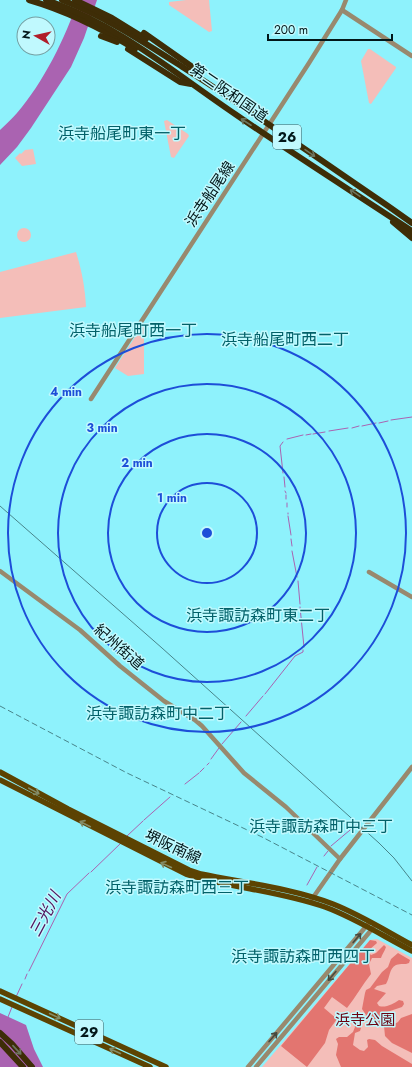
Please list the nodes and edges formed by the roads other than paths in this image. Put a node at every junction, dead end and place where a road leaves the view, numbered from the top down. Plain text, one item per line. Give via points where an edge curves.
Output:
1 (29, 0) edge
2 (46, 0) edge
3 (62, 0) edge
4 (75, 0) edge
5 (346, 0) edge
6 (342, 10) junction
7 (112, 13) dead end
8 (124, 33) junction
9 (101, 36) dead end
10 (412, 56) edge
11 (198, 76) junction
12 (193, 84) junction
13 (270, 125) junction
14 (264, 133) junction
15 (400, 214) junction
16 (387, 215) junction
17 (412, 220) edge
18 (412, 223) edge
19 (412, 231) edge
20 (412, 238) edge
21 (91, 399) dead end
22 (0, 571) edge
23 (369, 572) dead end
24 (412, 597) edge
25 (412, 766) edge
26 (0, 772) edge
27 (0, 780) edge
28 (124, 841) junction
29 (340, 859) junction
30 (311, 900) junction
31 (370, 925) junction
32 (412, 945) edge
33 (412, 951) edge
34 (0, 991) edge
35 (0, 999) edge
36 (0, 1033) edge
37 (0, 1042) edge
38 (158, 1063) junction
39 (24, 1067) edge
40 (32, 1067) edge
41 (150, 1067) edge
42 (166, 1067) edge
43 (174, 1067) edge
44 (248, 1067) edge
45 (256, 1067) edge

1 - 8 highway, 26
2 - 8 highway, 26
3 - 8 highway, 26 via 91,12
4 - 8 highway, 26
5 - 6 street, 浜寺船尾線
6 - 10 street
6 - 13 street, 浜寺船尾線
7 - 11 highway via 191,66
8 - 11 highway, 第二阪和国道 / 26 via 169,55
8 - 12 highway, 第二阪和国道 / 26 via 154,60
9 - 12 highway via 115,41 180,82
11 - 13 highway, 第二阪和国道 / 26
14 -> 12 highway, 第二阪和国道 / 26
13 - 14 street, 浜寺船尾線
13 -> 15 highway, 第二阪和国道 / 26
16 -> 14 highway, 第二阪和国道 / 26
14 - 21 street, 浜寺船尾線
15 - 17 highway, 26
15 - 18 highway, 第二阪和国道 / 26
16 - 19 highway, 第二阪和国道 / 26
16 - 20 highway, 26
22 - 29 street, 紀州街道 via 80,630 164,701 195,720 244,773 286,807
23 - 24 street
25 - 29 street
26 -> 28 main road, 堺阪南線
28 -> 27 main road, 堺阪南線
28 - 30 main road, 堺阪南線 via 186,874 205,880
29 - 30 street
30 - 31 main road, 堺阪南線
31 - 32 main road, 堺阪南線
31 - 33 main road, 堺阪南線
44 -> 31 street
31 -> 45 street
34 -> 38 main road, 29
41 -> 35 main road, 29
36 -> 40 highway
37 - 39 highway
38 - 42 main road, 29
38 - 43 main road

